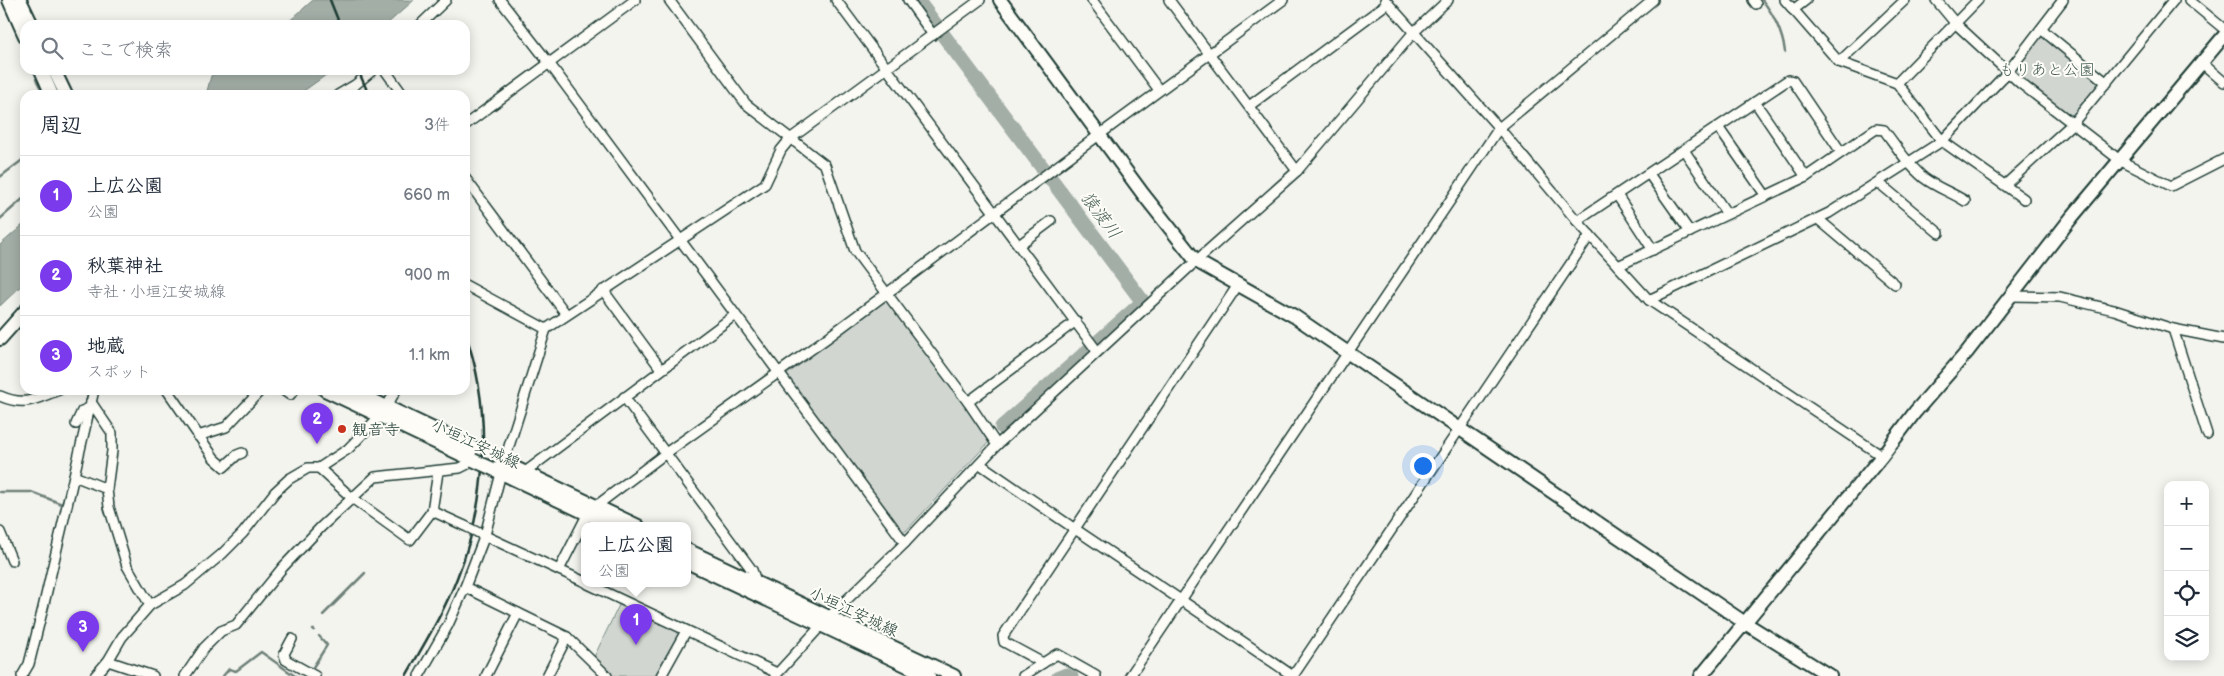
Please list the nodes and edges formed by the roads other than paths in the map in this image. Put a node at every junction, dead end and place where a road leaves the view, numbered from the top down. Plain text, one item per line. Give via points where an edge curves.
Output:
1 (9, 0) edge
2 (20, 0) edge
3 (446, 0) edge
4 (500, 0) edge
5 (635, 0) edge
6 (669, 0) edge
7 (836, 0) edge
8 (908, 0) edge
9 (980, 0) edge
10 (1000, 0) edge
11 (1092, 0) edge
12 (1169, 0) edge
13 (1283, 0) edge
14 (1448, 0) edge
15 (1653, 0) edge
16 (1785, 0) edge
17 (1806, 0) edge
18 (1905, 0) edge
19 (1936, 0) edge
20 (1978, 0) edge
21 (2062, 0) edge
22 (2174, 0) edge
23 (2189, 0) edge
24 (1387, 2) edge
25 (1793, 10) junction
26 (30, 20) edge
27 (425, 20) edge
28 (1956, 24) junction
29 (20, 25) edge
30 (2041, 29) junction
31 (2224, 29) edge
32 (1413, 33) junction
33 (934, 35) junction
34 (2224, 36) edge
35 (1209, 53) junction
36 (1839, 62) junction
37 (549, 63) junction
38 (2202, 63) junction
39 (887, 69) junction
40 (2007, 73) junction
41 (42, 75) edge
42 (56, 75) edge
43 (367, 75) edge
44 (389, 75) edge
45 (2224, 82) edge
46 (1897, 83) junction
47 (2107, 83) junction
48 (50, 90) edge
49 (64, 90) edge
50 (347, 90) edge
51 (399, 90) edge
52 (1159, 90) junction
53 (1755, 102) junction
54 (1249, 106) junction
55 (470, 122) edge
56 (2073, 123) junction
57 (1499, 128) junction
58 (1718, 128) junction
59 (1098, 135) junction
60 (790, 139) junction
61 (1942, 141) junction
62 (1684, 150) junction
63 (1841, 152) junction
64 (2224, 159) edge
65 (2121, 161) junction
66 (1909, 163) junction
67 (1297, 171) junction
68 (1648, 174) junction
69 (1806, 177) junction
70 (1879, 183) junction
71 (470, 185) edge
72 (2005, 185) junction
73 (1618, 194) junction
74 (1766, 196) junction
75 (2024, 199) dead end
76 (1965, 201) dead end
77 (995, 213) junction
78 (1727, 214) junction
79 (1818, 219) junction
80 (1051, 221) dead end
81 (1578, 221) junction
82 (1690, 232) junction
83 (1939, 233) dead end
84 (1590, 235) junction
85 (679, 239) junction
86 (1019, 245) junction
87 (1653, 250) junction
88 (1196, 261) junction
89 (1618, 266) junction
90 (1895, 284) dead end
91 (1238, 285) junction
92 (470, 288) edge
93 (603, 290) junction
94 (887, 293) junction
95 (2010, 296) junction
96 (1648, 300) junction
97 (566, 314) junction
98 (735, 315) junction
99 (20, 317) edge
100 (1076, 321) junction
101 (546, 328) junction
102 (2172, 329) junction
103 (0, 339) edge
104 (2224, 339) edge
105 (1095, 348) junction
106 (1348, 354) junction
107 (661, 369) junction
108 (779, 374) junction
109 (48, 395) edge
110 (93, 395) edge
111 (170, 395) edge
112 (257, 395) edge
113 (339, 395) edge
114 (359, 395) edge
115 (393, 395) edge
116 (0, 396) edge
117 (624, 398) junction
118 (968, 402) junction
119 (90, 405) junction
120 (384, 411) junction
121 (76, 424) dead end
122 (1460, 429) junction
123 (2207, 434) dead end
124 (198, 436) junction
125 (997, 445) junction
126 (242, 453) dead end
127 (666, 453) junction
128 (1882, 456) junction
129 (472, 459) junction
130 (980, 464) junction
131 (319, 468) junction
132 (500, 468) junction
133 (438, 472) junction
134 (525, 472) junction
135 (74, 476) junction
136 (107, 489) junction
137 (352, 498) junction
138 (592, 510) junction
139 (432, 511) junction
140 (585, 522) edge
141 (608, 522) edge
142 (626, 522) edge
143 (1074, 529) junction
144 (581, 530) edge
145 (0, 532) edge
146 (482, 534) junction
147 (905, 543) junction
148 (691, 552) edge
149 (12, 561) dead end
150 (691, 564) edge
151 (559, 570) junction
152 (581, 580) edge
153 (758, 584) junction
154 (465, 587) junction
155 (594, 587) edge
156 (1181, 598) junction
157 (150, 605) junction
158 (518, 613) junction
159 (825, 621) junction
160 (1745, 623) junction
161 (686, 631) junction
162 (567, 637) junction
163 (292, 639) dead end
164 (108, 661) junction
165 (1043, 663) junction
166 (776, 675) edge
167 (22, 676) edge
168 (95, 676) edge
169 (153, 676) edge
170 (185, 676) edge
171 (315, 676) edge
172 (419, 676) edge
173 (486, 676) edge
174 (547, 676) edge
175 (607, 676) edge
176 (660, 676) edge
177 (929, 676) edge
178 (954, 676) edge
179 (1023, 676) edge
180 (1096, 676) edge
181 (1130, 676) edge
182 (1293, 676) edge
183 (1702, 676) edge
184 (1830, 676) edge

1 - 29 street
2 - 26 street
3 - 27 street
4 - 37 street
5 - 37 street
6 - 60 street via 746,104
7 - 39 street
8 - 33 street
9 - 33 street
10 - 59 street
11 - 52 street
12 - 35 street
13 - 35 street
14 - 32 street
15 - 57 street
16 - 25 street
17 - 25 street
18 - 36 street
19 - 28 street
20 - 28 street
21 - 30 street
22 - 47 street
23 - 31 street
24 - 32 street
24 - 54 street
25 - 36 street
28 - 40 street
28 - 46 street
30 - 40 street
30 - 47 street
32 - 57 street
32 - 67 street
33 - 39 street
34 - 38 street
35 - 52 street
35 - 54 street
36 - 46 street
37 - 55 street
37 - 85 street
38 - 45 street
38 - 65 street
39 - 60 street
39 - 77 street
40 - 56 street
40 - 61 street
41 - 48 street
42 - 49 street
43 - 50 street
44 - 51 street
46 - 61 street
47 - 56 street
52 - 59 street
53 - 58 street
53 - 63 street via 1788,80 1793,81
53 - 69 street
54 - 67 street
56 - 65 street
56 - 72 street
57 - 81 street
57 - 106 street
58 - 62 street
58 - 74 street
59 - 77 street
59 - 88 street
60 - 85 street via 780,150 765,184
60 - 94 street via 825,165 855,251
61 - 66 street
61 - 72 street
62 - 68 street
62 - 78 street
63 - 66 street via 1876,129 1884,130
63 - 69 street
64 - 65 street via 2170,186
65 - 95 street
66 - 70 street
66 - 76 street via 1923,178
67 - 88 street
68 - 73 street
68 - 82 street
69 - 74 street
70 - 79 street
70 - 83 street
71 - 97 street
72 - 75 street
73 - 81 street
73 - 87 street
74 - 78 street
77 - 86 street
77 - 94 street
78 - 82 street
79 - 90 street
79 - 96 street
80 - 86 street
81 - 84 street
82 - 87 street
84 - 89 street
84 - 122 street
85 - 93 street
85 - 98 street
86 - 100 street
87 - 89 street
88 - 91 street
88 - 105 street
89 - 96 street
91 - 106 street via 1294,316
91 - 143 street
92 - 101 street
93 - 97 street
93 - 107 street
94 - 108 street
94 - 118 street
95 - 102 street via 2060,297
95 - 128 street
96 - 128 street
97 - 101 street
98 - 107 street
98 - 108 street
99 - 103 street
100 - 105 street
100 - 118 street
101 - 132 street
102 - 104 street
102 - 123 street
105 - 125 street
106 - 122 street
106 - 156 street
107 - 117 street
108 - 127 street
108 - 147 street
109 - 116 street via 35,401
110 - 119 street
111 - 124 street
112 - 124 street via 226,426
113 - 120 street, 小垣江安城線
114 - 120 street, 小垣江安城線
115 - 120 street
117 - 127 street
117 - 134 street
118 - 125 street
119 - 121 street via 82,411
119 - 135 street
119 - 136 street via 112,433
120 - 129 street, 小垣江安城線
120 - 131 street via 348,449
120 - 132 street, 小垣江安城線
122 - 160 street
122 - 182 street
124 - 126 street via 224,467
125 - 130 street
127 - 138 street
127 - 153 street via 752,570
128 - 160 street
129 - 132 street, 小垣江安城線, bridge
129 - 133 street via 460,468
130 - 143 street
130 - 147 street
131 - 137 street
131 - 157 street via 308,468 289,479 222,554 185,585
132 - 134 street, 小垣江安城線
132 - 138 street, 小垣江安城線
132 - 146 street
133 - 137 street via 375,477
133 - 139 street
134 - 138 street, 小垣江安城線
135 - 136 street
135 - 167 street via 29,664
136 - 157 street via 109,507 127,566
137 - 139 street via 410,540
137 - 170 street via 271,581 236,625 221,631 204,648
138 - 140 street
138 - 141 street, 小垣江安城線
138 - 142 street, 小垣江安城線
139 - 146 street, bridge
143 - 156 street
143 - 165 street via 1003,636 1004,642
144 - 151 street
145 - 149 street
146 - 151 street
146 - 154 street
147 - 159 street
148 - 153 street, 小垣江安城線
150 - 159 street, 小垣江安城線
151 - 152 street
153 - 159 street, 小垣江安城線
154 - 158 street
154 - 172 street
155 - 161 street
156 - 181 street
156 - 182 street
157 - 164 street via 122,636
158 - 162 street
158 - 173 street
159 - 166 street
159 - 177 street, 小垣江安城線
159 - 178 street, 小垣江安城線
160 - 183 street
160 - 184 street
161 - 166 street
161 - 176 street
162 - 174 street
162 - 175 street
163 - 171 street via 284,654 286,660
164 - 168 street
164 - 169 street
165 - 179 street
165 - 180 street via 1056,654

